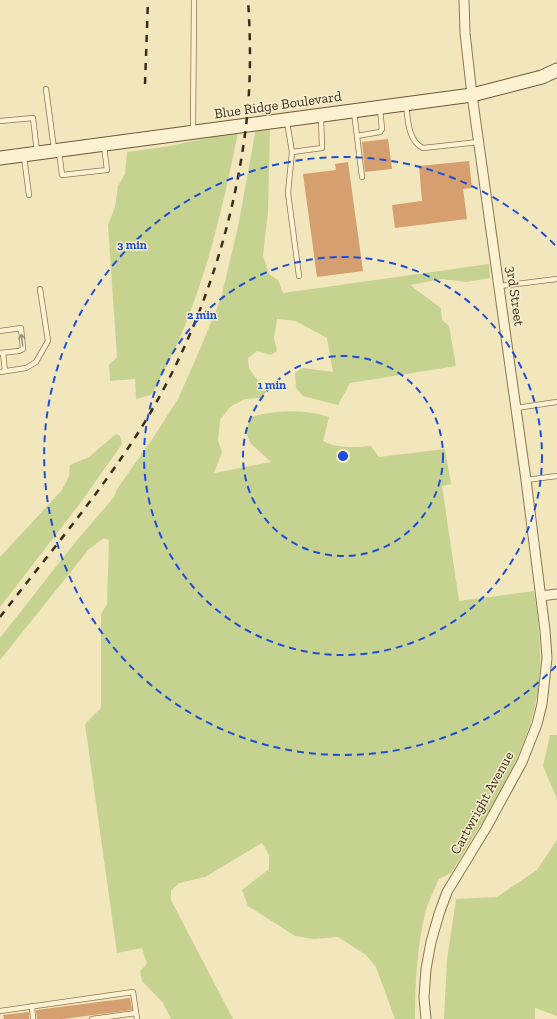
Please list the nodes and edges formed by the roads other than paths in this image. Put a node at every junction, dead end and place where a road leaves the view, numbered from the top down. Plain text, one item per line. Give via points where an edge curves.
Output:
1 (194, 0) edge
2 (464, 0) edge
3 (557, 70) edge
4 (46, 89) dead end
5 (472, 95) junction
6 (406, 104) junction
7 (379, 107) junction
8 (353, 111) junction
9 (321, 115) junction
10 (286, 120) junction
11 (0, 121) edge
12 (193, 132) junction
13 (357, 136) junction
14 (478, 142) junction
15 (104, 144) junction
16 (57, 151) junction
17 (292, 152) junction
18 (31, 154) junction
19 (0, 158) edge
20 (362, 177) dead end
21 (29, 195) dead end
22 (299, 276) dead end
23 (557, 280) edge
24 (500, 286) junction
25 (40, 290) dead end
26 (0, 331) edge
27 (2, 353) edge
28 (3, 372) edge
29 (557, 402) edge
30 (516, 408) junction
31 (557, 476) edge
32 (526, 480) junction
33 (557, 594) edge
34 (541, 596) junction
35 (32, 1006) junction
36 (0, 1011) edge
37 (136, 1013) junction
38 (33, 1019) edge
39 (92, 1019) edge
40 (137, 1019) edge
41 (426, 1019) edge

1 - 12 lane
2 - 5 street, 3rd Street
3 - 5 main road, Blue Ridge Boulevard via 542,77
4 - 16 lane
5 - 6 main road, Blue Ridge Boulevard
5 - 14 street, 3rd Street
6 - 7 main road, Blue Ridge Boulevard
6 - 14 lane via 412,137 417,145 423,148
7 - 8 main road, Blue Ridge Boulevard
7 - 13 lane via 382,129 380,132
8 - 9 main road, Blue Ridge Boulevard
8 - 13 lane
9 - 10 main road, Blue Ridge Boulevard
9 - 17 lane via 322,148
10 - 12 main road, Blue Ridge Boulevard
10 - 17 lane
11 - 18 lane via 33,118
12 - 15 main road, Blue Ridge Boulevard
13 - 20 lane
14 - 24 street, 3rd Street
15 - 16 main road, Blue Ridge Boulevard
15 - 16 lane via 107,170 62,176
16 - 18 main road, Blue Ridge Boulevard
17 - 22 lane via 288,193
18 - 19 main road, Blue Ridge Boulevard
18 - 21 lane
23 - 24 lane
24 - 30 street, 3rd Street
25 - 28 lane via 48,341 36,362 26,368
27 -> 26 lane via 23,349 21,328
27 - 28 lane
29 - 30 lane
30 - 32 street, 3rd Street
31 - 32 lane
32 - 34 street, 3rd Street
33 - 34 street
34 - 41 street, Cartwright Avenue via 547,658 537,724 522,762 447,892 438,914 426,969
35 - 36 lane
35 - 37 lane via 132,992
35 - 38 lane
37 - 39 lane
37 - 40 lane

